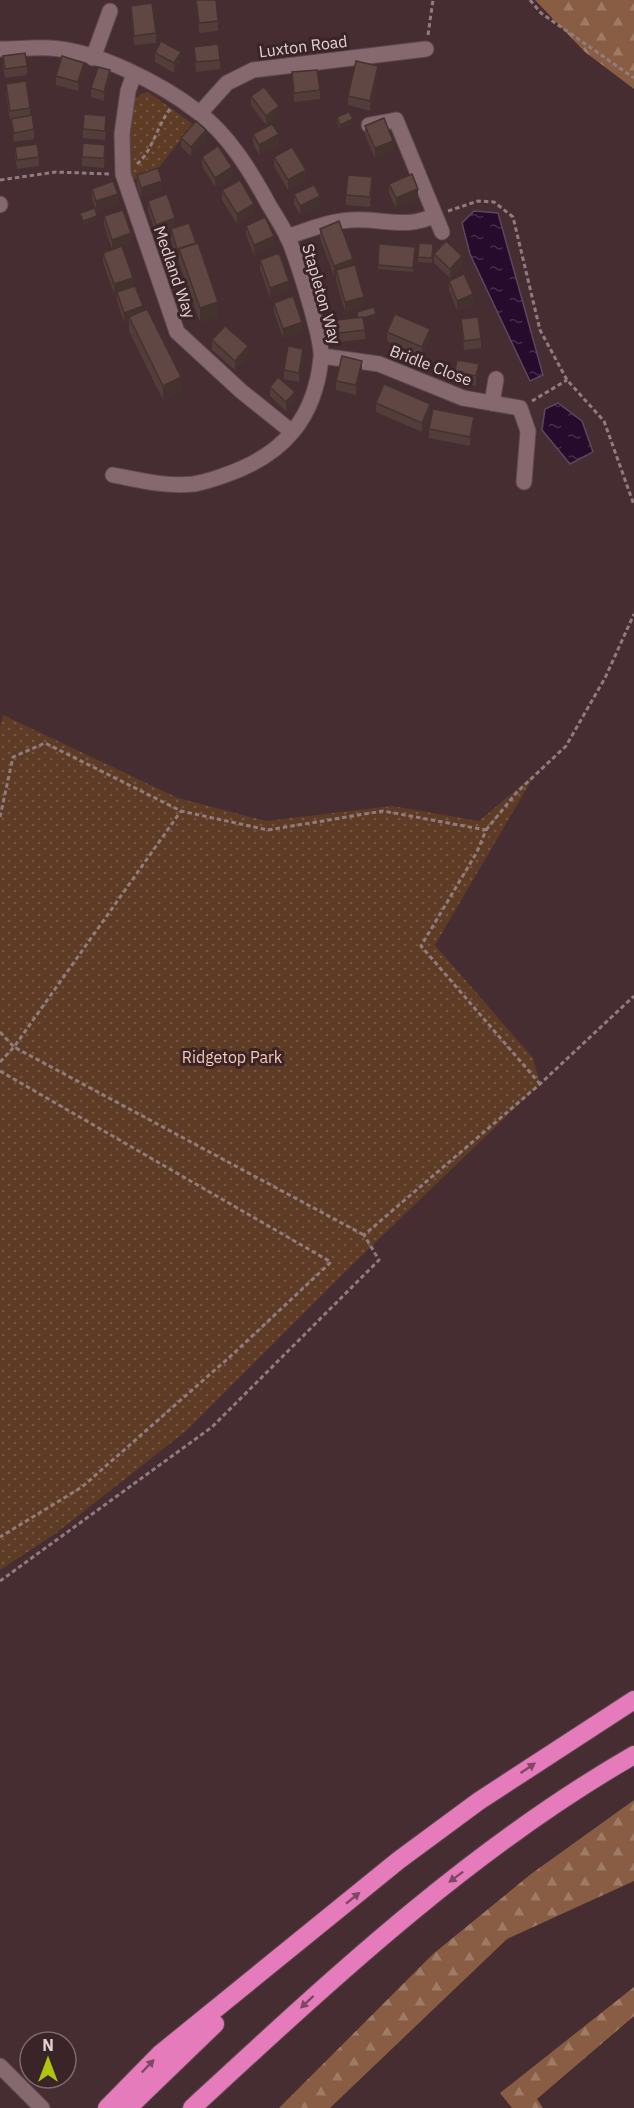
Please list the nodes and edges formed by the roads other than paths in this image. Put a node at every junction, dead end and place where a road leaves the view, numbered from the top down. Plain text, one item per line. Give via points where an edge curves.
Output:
1 (110, 11) dead end
2 (0, 49) edge
3 (426, 49) road end
4 (93, 58) junction
5 (134, 74) junction
6 (200, 113) junction
7 (369, 125) edge
8 (435, 215) junction
9 (442, 232) dead end
10 (287, 237) junction
11 (322, 356) junction
12 (496, 379) dead end
13 (492, 403) junction
14 (292, 432) junction
15 (113, 475) dead end
16 (524, 482) dead end
17 (634, 1700) edge
18 (634, 1755) edge
19 (308, 1935) junction
20 (0, 2066) edge
21 (39, 2105) edge
22 (108, 2108) edge
23 (128, 2108) edge
24 (192, 2108) edge

1 - 4 street
2 - 4 street, Stapleton Way via 52,48
3 - 6 street, Luxton Road via 253,70 228,83
4 - 5 street, Stapleton Way
5 - 6 street, Stapleton Way
5 - 14 street, Medland Way via 122,134 123,174 177,332
6 - 10 street, Stapleton Way via 242,159
7 - 8 street via 396,120
8 - 9 street
8 - 10 street via 407,224 334,221
10 - 11 street, Stapleton Way
11 - 13 street, Bridle Close via 379,364 463,398
11 - 14 street, Stapleton Way via 306,413
12 - 13 street, Bridle Close
13 - 16 street, Bridle Close via 520,408 528,431
14 - 15 street, Stapleton Way via 270,455 206,482 164,484
19 -> 17 highway via 479,1801
18 -> 24 highway via 503,1842 421,1903 324,1985
22 -> 19 highway via 160,2054
19 - 23 highway
20 - 21 street

